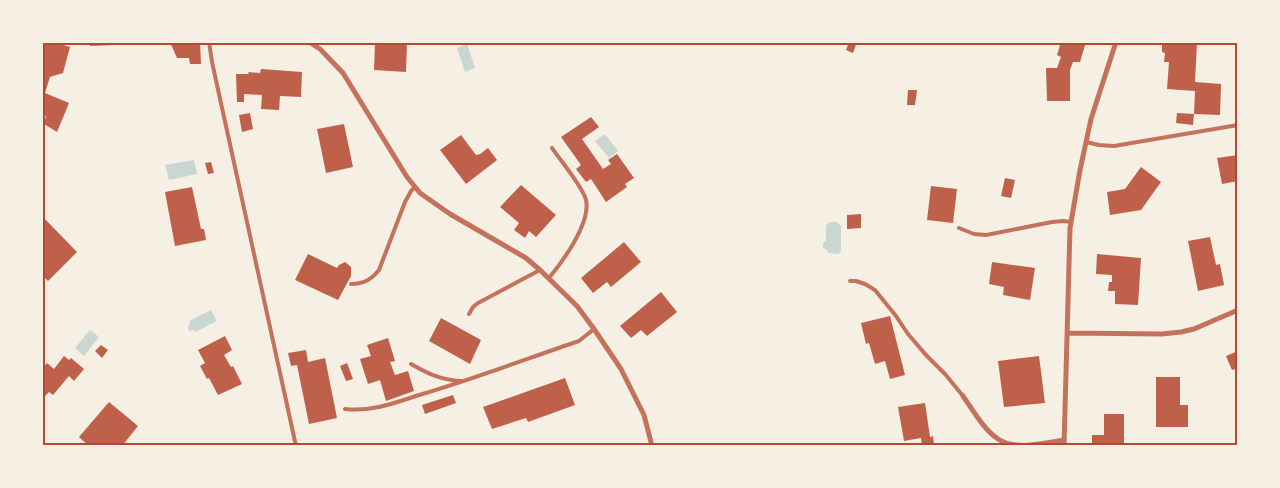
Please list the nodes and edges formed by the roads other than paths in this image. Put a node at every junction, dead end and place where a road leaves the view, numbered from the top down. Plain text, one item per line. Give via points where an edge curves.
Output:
1 (209, 42) edge
2 (308, 42) edge
3 (1116, 42) edge
4 (1238, 125) edge
5 (1086, 142) junction
6 (552, 148) dead end
7 (415, 187) junction
8 (1071, 222) junction
9 (959, 228) dead end
10 (540, 270) junction
11 (549, 278) junction
12 (850, 281) dead end
13 (351, 284) dead end
14 (1238, 310) edge
15 (469, 314) dead end
16 (594, 329) junction
17 (1067, 333) junction
18 (411, 364) dead end
19 (464, 381) junction
20 (963, 396) joint
21 (345, 409) dead end
22 (1064, 443) edge
23 (296, 446) edge
24 (652, 446) edge

1 - 23 lane
2 - 7 street via 320,49 343,73
3 - 5 street
4 - 5 lane via 1114,146
5 - 8 street
6 - 11 lane via 581,190 586,208 581,229
7 - 10 street via 450,214 526,258
7 - 13 lane via 405,202 379,270 365,282
8 - 9 lane via 1052,222 986,235
8 - 17 street
10 - 11 street
10 - 15 lane via 478,303
11 - 16 street
12 - 20 lane via 875,290 908,334
14 - 17 street via 1181,332
16 - 19 lane via 579,341
16 - 24 street via 621,369 644,415
17 - 22 street
18 - 19 lane via 434,377
19 - 21 lane via 377,408
20 - 22 street via 996,438 1025,445

